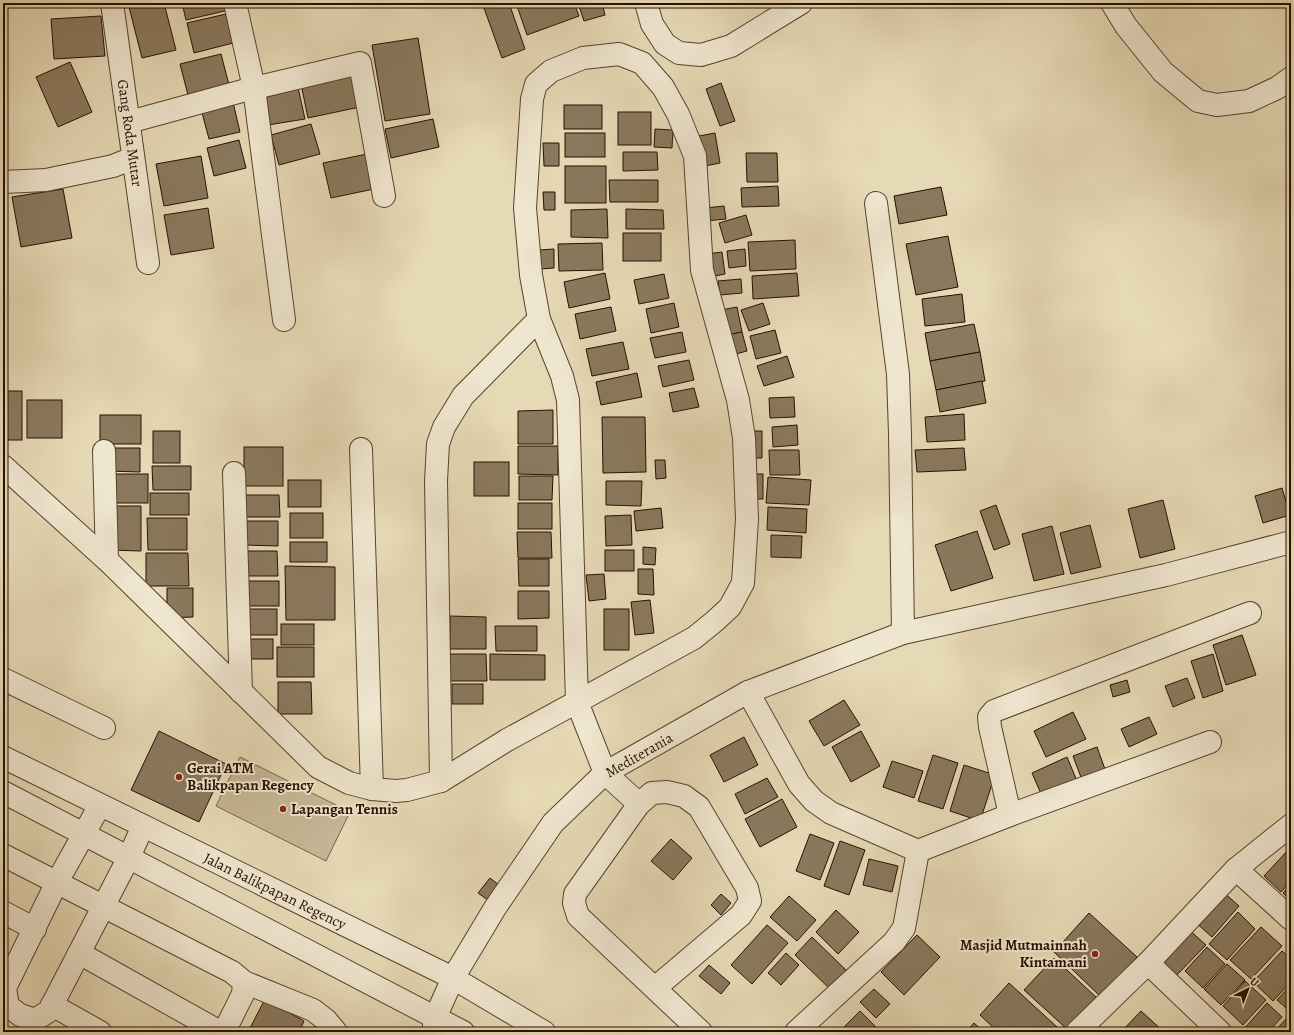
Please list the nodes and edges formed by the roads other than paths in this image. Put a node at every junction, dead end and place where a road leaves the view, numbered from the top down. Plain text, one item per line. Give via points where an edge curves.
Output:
1 (112, 3) edge
2 (235, 3) edge
3 (646, 3) edge
4 (801, 3) edge
5 (1112, 3) edge
6 (1291, 78) edge
7 (254, 88) junction
8 (129, 122) junction
9 (133, 158) junction
10 (3, 182) edge
11 (384, 196) dead end
12 (876, 203) dead end
13 (148, 263) dead end
14 (539, 319) junction
15 (284, 320) dead end
16 (361, 449) dead end
17 (104, 451) dead end
18 (3, 466) edge
19 (234, 473) dead end
20 (1291, 542) edge
21 (107, 560) junction
22 (1250, 613) dead end
23 (904, 633) junction
24 (3, 679) edge
25 (241, 692) junction
26 (748, 692) junction
27 (577, 702) junction
28 (104, 728) dead end
29 (1210, 742) dead end
30 (3, 757) edge
31 (605, 773) junction
32 (441, 781) junction
33 (372, 789) junction
34 (3, 792) edge
35 (639, 804) junction
36 (100, 805) junction
37 (1010, 815) junction
38 (1291, 825) edge
39 (143, 826) junction
40 (84, 834) junction
41 (918, 851) junction
42 (3, 855) edge
43 (129, 857) junction
44 (1236, 869) junction
45 (57, 882) junction
46 (104, 906) junction
47 (3, 912) edge
48 (1291, 919) edge
49 (35, 929) junction
50 (79, 953) junction
51 (1148, 963) junction
52 (453, 978) junction
53 (6, 981) edge
54 (244, 982) junction
55 (655, 988) junction
56 (52, 1005) junction
57 (434, 1025) edge
58 (100, 1032) edge
59 (220, 1032) edge
60 (224, 1032) edge
61 (336, 1032) edge
62 (463, 1032) edge
63 (544, 1032) edge
64 (701, 1032) edge
65 (796, 1032) edge
66 (1077, 1032) edge
67 (1220, 1032) edge

1 - 8 street, Gang Roda Mutar
2 - 7 street
3 - 4 street via 652,24 665,44 679,53 701,55 732,46
5 - 6 street via 1126,26 1163,72 1198,101 1217,105 1249,101 1277,88
7 - 8 street
7 - 11 street via 360,63
7 - 15 street
8 - 9 street, Gang Roda Mutar
9 - 10 street via 113,166 46,180
9 - 13 street, Gang Roda Mutar
12 - 23 street via 898,374
14 - 27 street via 562,376 568,400
14 - 27 street via 531,274 526,208 532,99 536,84 551,71 583,58 619,54 642,63 663,87 678,114 694,156 702,270 738,400 744,438 747,519 743,583 730,607 694,638
14 - 32 street via 464,396 444,427 438,444 436,481
16 - 33 street
17 - 21 street
18 - 21 street
19 - 25 street
20 - 23 street, Mediterania via 1166,575
21 - 25 street
22 - 37 street via 994,711 989,717 990,727
23 - 26 street, Mediterania
24 - 28 street
25 - 33 street via 318,767 349,783
26 - 31 street, Mediterania
26 - 41 street via 799,784 814,801 830,813
27 - 31 street
27 - 32 street via 507,740
29 - 37 street
30 - 36 street, Jalan Balikpapan Regency
31 - 35 street
31 - 52 street, Mediterania via 553,823 495,908
32 - 33 street via 407,790
34 - 40 street
35 - 55 street via 575,894 574,903 578,916
35 - 55 street via 652,793 667,792 684,796 699,807 747,888 750,902 741,915
36 - 39 street, Jalan Balikpapan Regency
36 - 40 street
37 - 41 street
38 - 44 street
39 - 43 street
39 - 52 street, Jalan Balikpapan Regency
40 - 43 street
40 - 45 street
41 - 65 street via 904,928 894,942
42 - 45 street
43 - 46 street
43 - 57 street
44 - 48 street
44 - 51 street
45 - 46 street
45 - 49 street
46 - 50 street
46 - 54 street via 232,972
47 - 49 street
49 - 53 street
50 - 56 street
50 - 59 street
51 - 66 street
51 - 67 street
52 - 57 street, Mediterania
52 - 63 street, Jalan Balikpapan Regency
53 - 56 street via 8,1006 20,1015 35,1020 49,1011
54 - 60 street via 243,994
54 - 61 street via 313,1010
55 - 64 street
56 - 58 street
57 - 62 street

